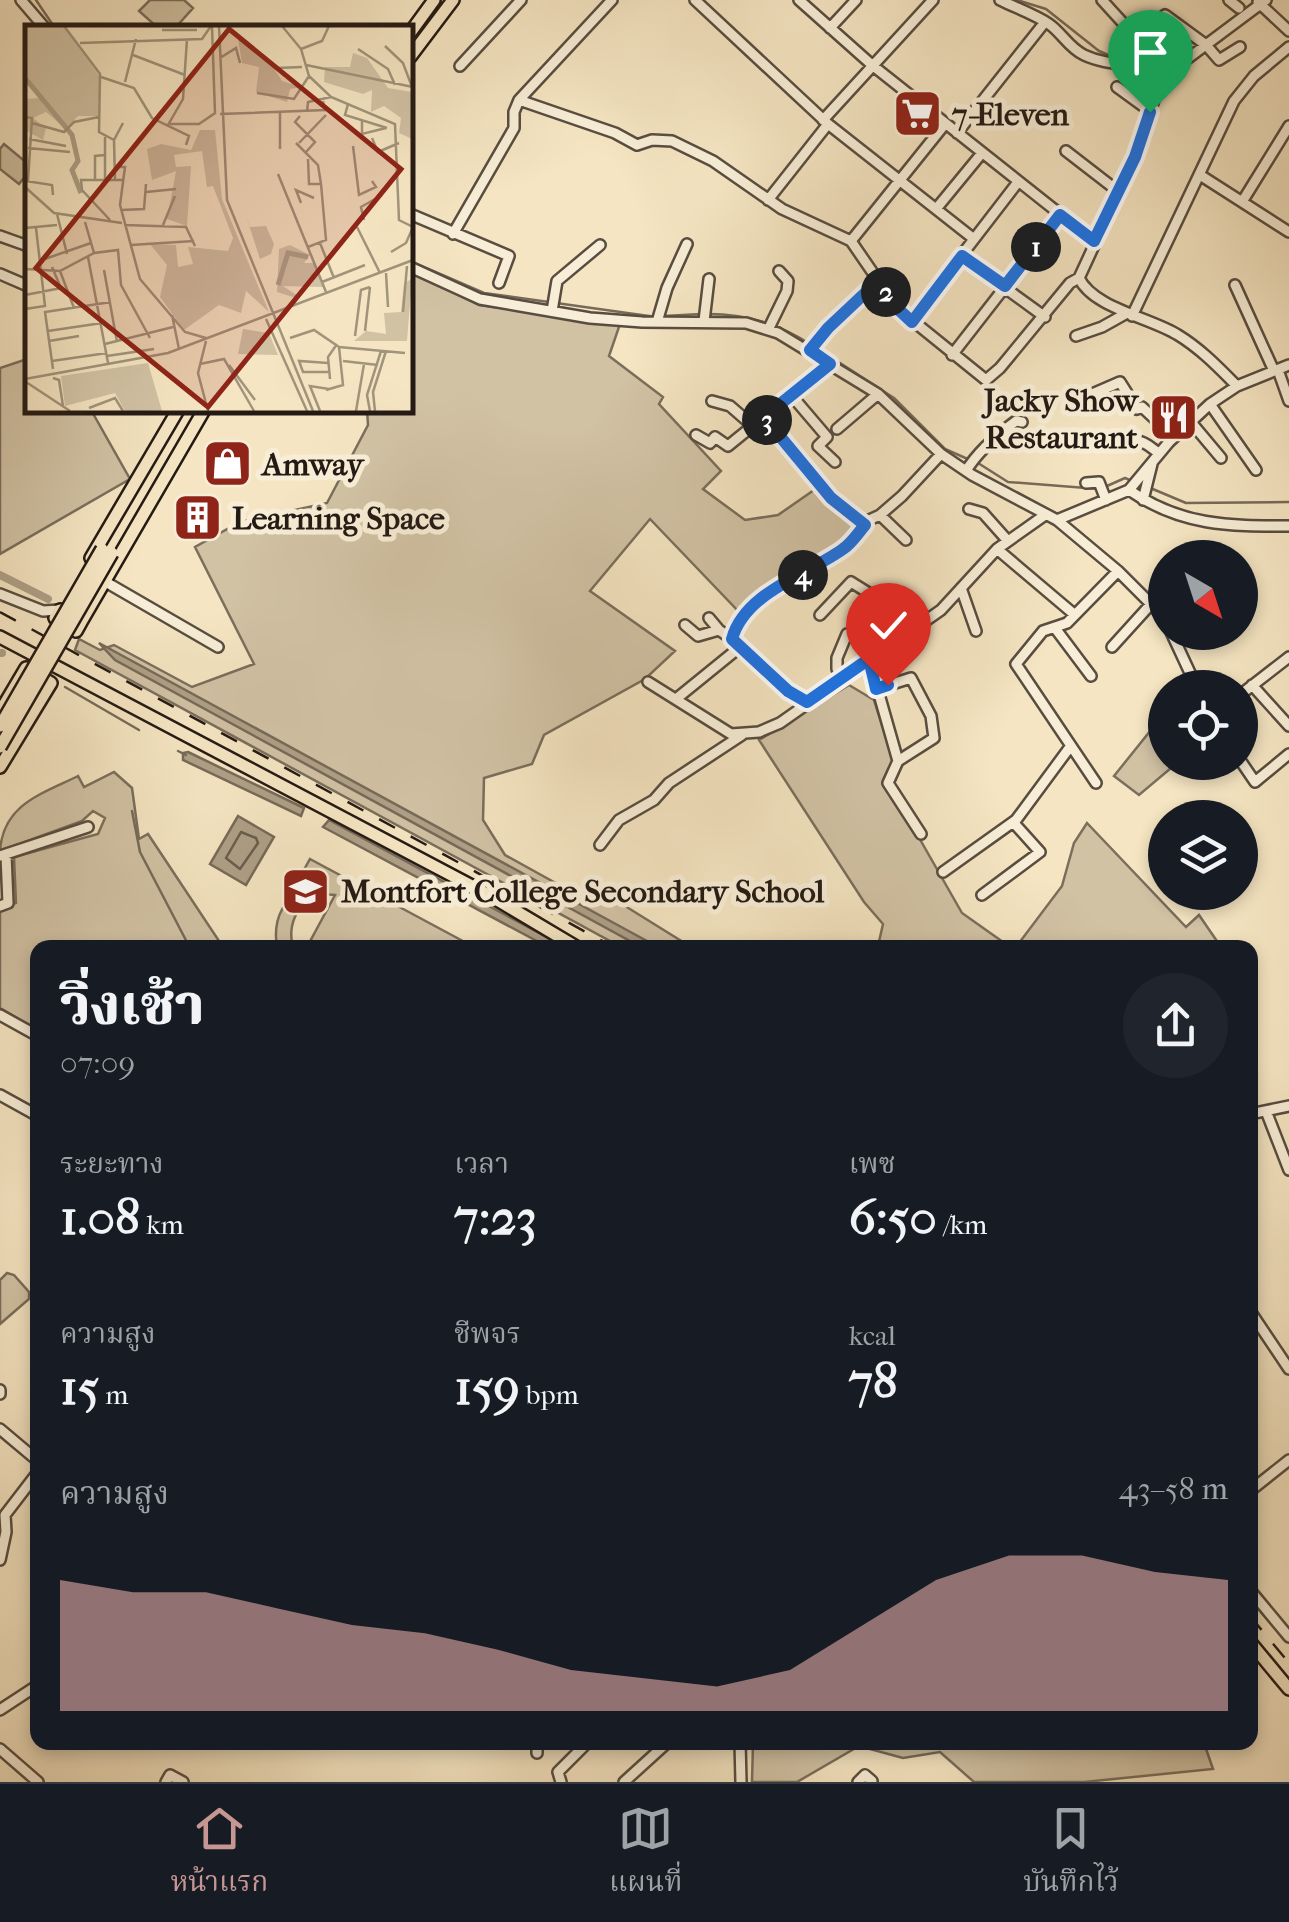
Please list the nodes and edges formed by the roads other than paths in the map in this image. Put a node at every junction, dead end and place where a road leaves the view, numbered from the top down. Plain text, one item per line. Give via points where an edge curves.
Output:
1 (21, 0) edge
2 (434, 0) edge
3 (453, 0) edge
4 (521, 0) edge
5 (612, 0) edge
6 (695, 0) edge
7 (799, 0) edge
8 (856, 0) edge
9 (933, 0) edge
10 (1001, 0) edge
11 (1102, 0) edge
12 (1229, 0) edge
13 (1261, 1) edge
14 (1239, 8) dead end
15 (1046, 22) junction
16 (42, 25) edge
17 (830, 28) junction
18 (412, 30) edge
19 (1289, 32) edge
20 (1206, 45) junction
21 (1240, 47) dead end
22 (1289, 47) edge
23 (412, 54) edge
24 (460, 66) dead end
25 (872, 66) junction
26 (1166, 74) junction
27 (1117, 87) dead end
28 (519, 100) junction
29 (1150, 112) junction
30 (825, 122) junction
31 (945, 124) junction
32 (1289, 126) edge
33 (957, 133) junction
34 (1066, 151) dead end
35 (982, 153) junction
36 (1200, 175) junction
37 (900, 181) junction
38 (1018, 182) junction
39 (1119, 192) junction
40 (768, 200) junction
41 (1242, 202) junction
42 (936, 209) junction
43 (412, 215) edge
44 (1060, 215) junction
45 (1289, 232) edge
46 (452, 234) junction
47 (0, 236) edge
48 (974, 239) junction
49 (852, 241) junction
50 (1094, 241) junction
51 (688, 244) dead end
52 (25, 245) edge
53 (600, 245) dead end
54 (962, 256) junction
55 (412, 267) edge
56 (779, 271) dead end
57 (0, 274) edge
58 (1078, 278) junction
59 (709, 279) dead end
60 (879, 280) junction
61 (499, 283) dead end
62 (25, 285) edge
63 (1235, 285) dead end
64 (1005, 286) junction
65 (552, 308) junction
66 (1129, 314) junction
67 (658, 317) junction
68 (1045, 317) junction
69 (703, 319) junction
70 (912, 322) junction
71 (770, 324) junction
72 (1076, 336) dead end
73 (813, 346) junction
74 (952, 355) junction
75 (830, 364) junction
76 (1289, 365) edge
77 (1276, 370) junction
78 (1238, 386) junction
79 (878, 394) junction
80 (792, 396) junction
81 (712, 400) dead end
82 (1074, 402) dead end
83 (1289, 402) edge
84 (1210, 404) junction
85 (179, 412) edge
86 (179, 412) edge
87 (199, 412) edge
88 (199, 412) edge
89 (764, 417) junction
90 (1190, 421) junction
91 (1022, 422) dead end
92 (754, 426) junction
93 (836, 428) dead end
94 (696, 435) dead end
95 (1174, 437) junction
96 (1118, 445) dead end
97 (941, 454) junction
98 (1221, 458) dead end
99 (1156, 459) junction
100 (835, 462) dead end
101 (966, 469) junction
102 (1256, 470) dead end
103 (1146, 481) junction
104 (1086, 484) dead end
105 (1132, 488) junction
106 (1106, 500) junction
107 (1143, 500) junction
108 (969, 510) dead end
109 (1045, 514) junction
110 (1070, 514) junction
111 (880, 516) junction
112 (1057, 520) junction
113 (865, 525) junction
114 (1289, 526) edge
115 (1070, 530) junction
116 (906, 540) dead end
117 (1008, 540) junction
118 (998, 549) junction
119 (107, 551) junction
120 (1118, 571) junction
121 (104, 581) junction
122 (961, 588) junction
123 (0, 594) edge
124 (1148, 601) edge
125 (1148, 607) edge
126 (58, 614) junction
127 (820, 615) dead end
128 (1075, 615) junction
129 (708, 618) dead end
130 (685, 624) dead end
131 (1055, 628) junction
132 (719, 630) junction
133 (976, 631) dead end
134 (847, 634) dead end
135 (902, 636) junction
136 (0, 637) edge
137 (736, 643) junction
138 (1112, 646) dead end
139 (218, 647) dead end
140 (33, 656) junction
141 (1289, 657) edge
142 (869, 659) junction
143 (26, 668) junction
144 (58, 670) junction
145 (844, 676) junction
146 (1091, 676) dead end
147 (1258, 680) edge
148 (648, 682) dead end
149 (50, 683) junction
150 (876, 689) junction
151 (1258, 692) edge
152 (676, 699) junction
153 (807, 702) junction
154 (0, 712) edge
155 (0, 726) edge
156 (1289, 726) edge
157 (745, 734) junction
158 (0, 747) edge
159 (1070, 747) junction
160 (1289, 754) edge
161 (898, 761) junction
162 (0, 767) edge
163 (1258, 779) edge
164 (1096, 783) dead end
165 (1013, 822) junction
166 (88, 827) dead end
167 (922, 834) dead end
168 (600, 845) dead end
169 (3, 856) edge
170 (943, 872) dead end
171 (982, 895) dead end
172 (0, 906) edge
173 (565, 940) edge
174 (0, 1015) edge
175 (30, 1032) edge
176 (1, 1097) edge
177 (1289, 1106) edge
178 (1266, 1111) junction
179 (30, 1112) edge
180 (1258, 1112) edge
181 (1289, 1170) edge
182 (1258, 1323) edge
183 (1289, 1369) edge
184 (0, 1429) edge
185 (30, 1455) edge
186 (1289, 1460) edge
187 (30, 1481) edge
188 (1258, 1485) edge
189 (2, 1513) edge
190 (0, 1560) edge
191 (1258, 1600) edge
192 (1289, 1638) edge
193 (1258, 1652) edge
194 (1289, 1689) edge
195 (30, 1690) edge
196 (0, 1693) edge
197 (4, 1707) edge
198 (0, 1749) edge
199 (580, 1750) edge
200 (659, 1750) edge
201 (740, 1750) edge
202 (38, 1782) edge
203 (166, 1782) edge
204 (183, 1782) edge
205 (561, 1782) edge
206 (624, 1782) edge
207 (741, 1782) edge
208 (858, 1782) edge
209 (872, 1782) edge

1 - 16 street
2 - 18 main road
3 - 23 main road
4 - 24 street
5 - 28 street
6 - 30 street
7 - 17 street
8 - 17 street
9 - 25 street
10 - 15 street
11 - 20 street via 1133,34 1166,15
12 - 14 street
13 - 19 street
13 - 20 street
15 - 26 street via 1086,56
15 - 33 street
17 - 25 street
20 - 21 street via 1219,60
20 - 26 street
22 - 36 street via 1241,89
25 - 30 street
25 - 31 street
26 - 29 street
27 - 29 street
28 - 40 street via 637,145 672,141
28 - 46 street via 514,128
29 - 39 street
30 - 37 street
30 - 40 street
31 - 33 street
31 - 37 street
32 - 41 street
33 - 35 street
34 - 39 street
35 - 38 street
35 - 42 street
36 - 41 street
36 - 66 street
37 - 42 street
37 - 49 street
38 - 44 street
38 - 48 street
39 - 50 street
40 - 49 street
41 - 45 street
42 - 48 street
43 - 46 street
44 - 50 street
44 - 64 street
46 - 61 street via 509,256
47 - 52 street
48 - 54 street
49 - 60 street
50 - 58 street
51 - 67 street
53 - 65 street via 557,281
54 - 64 street
54 - 70 street
55 - 65 street via 480,299
56 - 71 street via 787,291
57 - 62 street
58 - 66 street
58 - 68 street
59 - 69 street
60 - 70 street
60 - 73 street
63 - 77 street
64 - 68 street
64 - 74 street
65 - 67 street via 590,318
66 - 72 street
66 - 78 street via 1196,346
67 - 69 street
68 - 74 street via 986,380
69 - 71 street
70 - 74 street
71 - 73 street
73 - 75 street
75 - 79 street
75 - 80 street
76 - 77 street
77 - 78 street
77 - 83 street
78 - 84 street
79 - 93 street
79 - 97 street
80 - 89 street
80 - 100 street via 828,438 818,446
81 - 92 street
82 - 95 street via 1120,382 1137,409
84 - 90 street
84 - 102 street
85 - 119 main road
86 - 126 main road
87 - 119 main road
88 - 121 main road
89 - 92 street
89 - 113 street via 831,498
90 - 95 street
90 - 98 street
91 - 101 street
92 - 94 street via 728,446 715,436 710,444
95 - 99 street
96 - 99 street via 1137,440
97 - 101 street
97 - 111 street
99 - 103 street
101 - 109 street
103 - 105 street
103 - 107 street
104 - 106 street via 1100,484
105 - 106 street
105 - 107 street
106 - 110 street
107 - 114 street via 1218,526
108 - 117 street via 983,513
109 - 112 street
109 - 117 street
110 - 112 street
110 - 115 street
111 - 113 street
111 - 116 street
112 - 115 street
113 - 137 street via 847,547 742,615
115 - 120 street
117 - 118 street
118 - 122 street
118 - 128 street
119 - 155 main road, bridge
119 - 158 main road, bridge
120 - 124 street
120 - 128 street
121 - 126 main road via 82,622
121 - 139 street
122 - 133 street
122 - 135 street
123 - 126 street
125 - 138 street
127 - 135 street via 851,582
128 - 131 street
129 - 132 street
130 - 132 street via 698,636
131 - 146 street
131 - 159 street via 1043,631 1016,664
132 - 137 street
134 - 145 street via 837,658
135 - 142 street
136 - 140 main road
137 - 152 street
137 - 153 street
140 - 143 main road
140 - 144 main road
141 - 147 street
142 - 145 street
142 - 150 street
143 - 149 main road
143 - 154 main road
144 - 149 main road
144 - 173 main road
145 - 153 street
148 - 152 street
149 - 162 main road
150 - 161 street
150 - 161 street via 911,678 931,716 934,738
151 - 156 street
152 - 157 street via 732,734
153 - 157 street via 780,722
157 - 168 street via 668,782
159 - 164 street
159 - 165 street
160 - 163 street
161 - 167 street via 888,784
165 - 170 street
165 - 171 street via 1040,852
166 - 169 street
169 - 172 street via 8,903
174 - 175 street
176 - 179 street
177 - 178 street
178 - 180 street
178 - 181 street
182 - 183 street
184 - 185 street
186 - 188 street
187 - 189 street
189 - 190 street
191 - 192 street
193 - 194 main road
195 - 197 street
196 - 197 street
198 - 202 street
199 - 205 street via 558,1772
200 - 206 street
201 - 207 street
203 - 204 street via 170,1774
208 - 209 street via 866,1775

